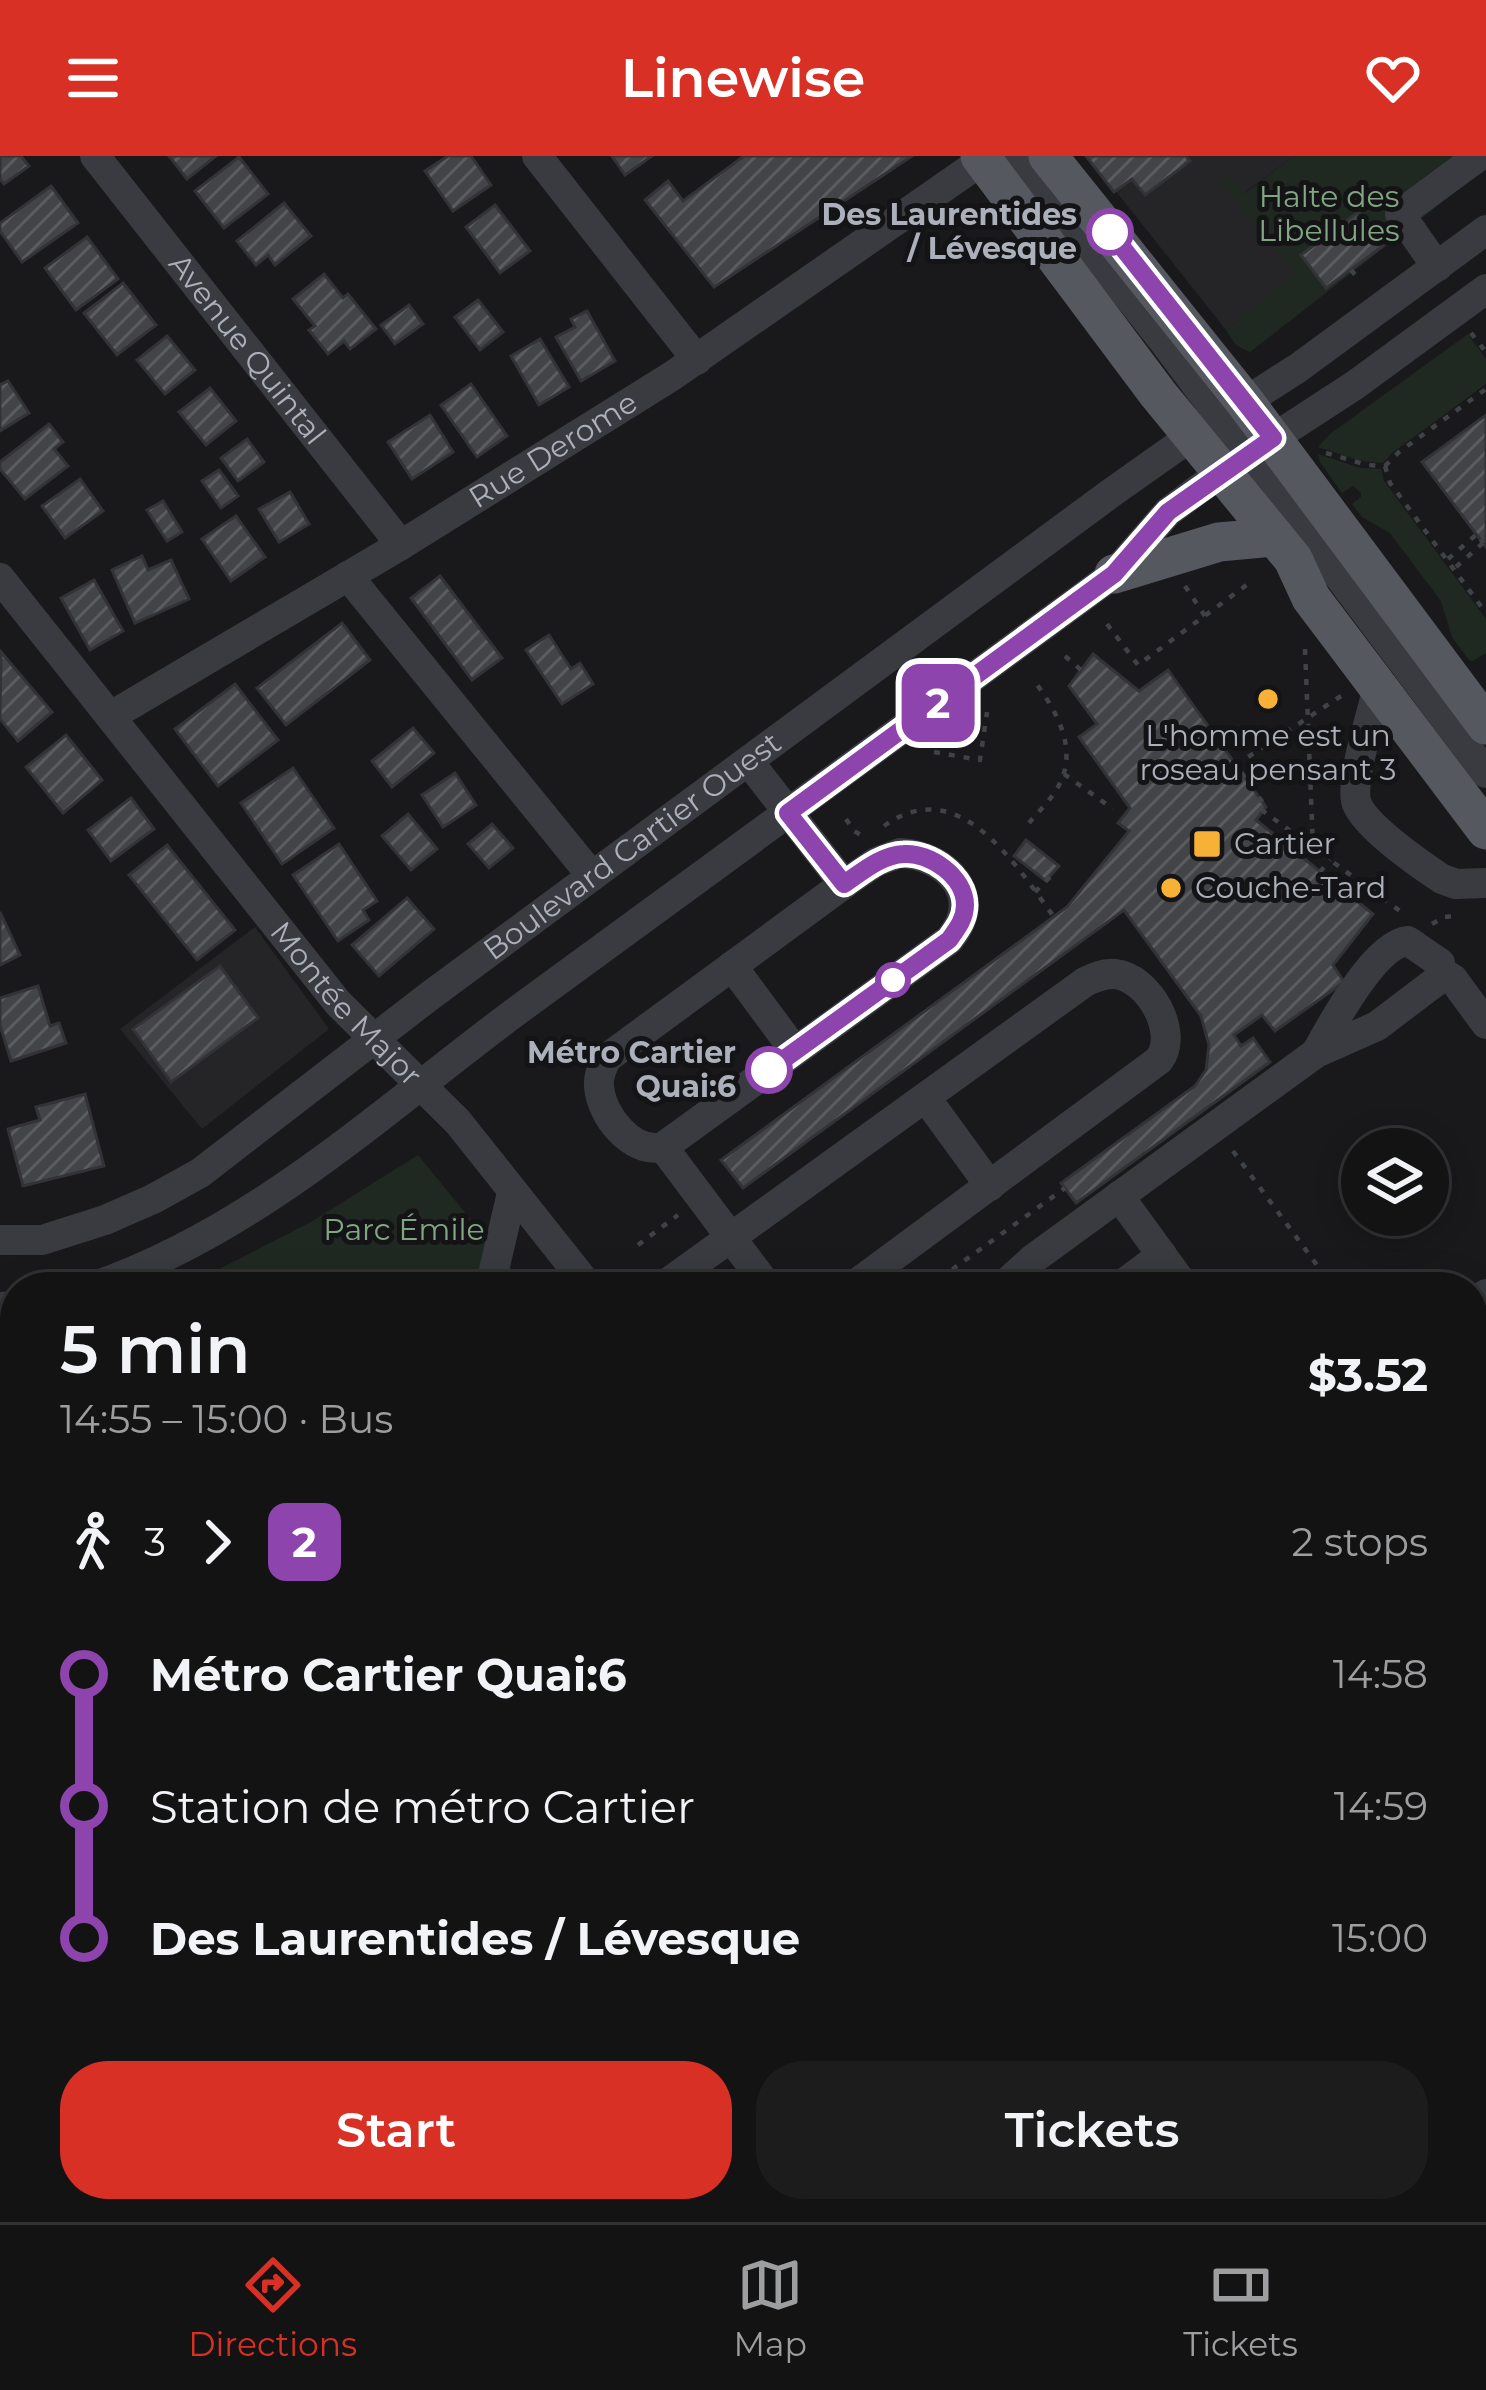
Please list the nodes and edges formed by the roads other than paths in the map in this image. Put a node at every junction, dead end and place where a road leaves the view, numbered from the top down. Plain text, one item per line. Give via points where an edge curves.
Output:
1 (94, 156) edge
2 (536, 156) edge
3 (1048, 156) edge
4 (1480, 156) edge
5 (994, 157) edge
6 (1486, 230) edge
7 (1437, 267) junction
8 (1486, 289) edge
9 (697, 360) junction
10 (1219, 418) junction
11 (1248, 455) junction
12 (1292, 536) junction
13 (401, 544) junction
14 (1114, 574) junction
15 (348, 576) junction
16 (0, 578) edge
17 (1359, 692) junction
18 (1479, 703) edge
19 (111, 716) junction
20 (749, 761) junction
21 (1486, 773) edge
22 (788, 813) junction
23 (1486, 830) edge
24 (592, 877) junction
25 (1486, 883) edge
26 (844, 884) junction
27 (732, 966) junction
28 (1441, 972) junction
29 (1486, 1024) edge
30 (375, 1038) junction
31 (795, 1051) junction
32 (1316, 1053) junction
33 (420, 1084) junction
34 (926, 1098) junction
35 (663, 1147) junction
36 (990, 1186) junction
37 (512, 1192) junction
38 (1119, 1196) junction
39 (731, 1238) junction
40 (0, 1240) edge
41 (1162, 1255) junction
42 (1034, 1259) junction
43 (127, 1272) edge
44 (493, 1272) edge
45 (578, 1272) edge
46 (683, 1272) edge
47 (757, 1272) edge
48 (872, 1272) edge
49 (1012, 1272) edge
50 (1019, 1272) edge
51 (1026, 1272) edge
52 (1139, 1272) edge
53 (1174, 1272) edge

1 - 13 street, Avenue Quintal
2 - 9 street
3 - 10 main road
4 - 7 street via 1400,214
5 - 9 street, Rue Derome
5 - 10 main road via 1158,394
6 - 7 street, Boulevard Cartier Ouest
7 - 10 street, Boulevard Cartier Ouest
8 - 11 street, Boulevard Cartier Ouest
9 - 13 street, Rue Derome
10 - 11 main road
10 - 11 main road
10 - 20 street, Boulevard Cartier Ouest
11 - 12 main road
11 - 14 street, Boulevard Cartier Ouest via 1168,512
11 - 18 main road
12 - 14 main road via 1219,542
12 - 17 main road via 1292,560
12 - 21 street
13 - 15 street, Rue Derome
14 - 22 street, Boulevard Cartier Ouest
15 - 19 street, Rue Derome
15 - 24 street
16 - 19 street, Montée Major
17 - 23 main road
17 - 25 street via 1358,807 1442,879
19 - 30 street, Montée Major via 338,1003
20 - 22 street
20 - 24 street, Boulevard Cartier Ouest
22 - 26 street
22 - 33 street, Boulevard Cartier Ouest
24 - 30 street, Boulevard Cartier Ouest
26 - 27 street
26 - 31 street via 888,857 922,856 953,878 963,916 949,940
27 - 31 street
27 - 35 street via 603,1065 598,1083 616,1124 646,1149
28 - 29 street
28 - 32 street via 1377,1026
28 - 32 street via 1414,944 1390,946
30 - 33 street, Montée Major
30 - 40 street, Boulevard Cartier Ouest via 200,1173 153,1199 42,1240
31 - 35 street
32 - 38 street
33 - 37 street, Montée Major
33 - 43 street, Boulevard Cartier Ouest via 275,1195 208,1237
34 - 36 street
34 - 36 street via 1095,977 1118,974 1149,998 1167,1031 1159,1060
34 - 39 street
35 - 39 street
36 - 48 street
37 - 44 street
37 - 45 street, Montée Major
38 - 41 street
38 - 42 street
39 - 46 street
39 - 47 street
41 - 52 street
41 - 53 street
42 - 49 street
42 - 50 street
42 - 51 street

